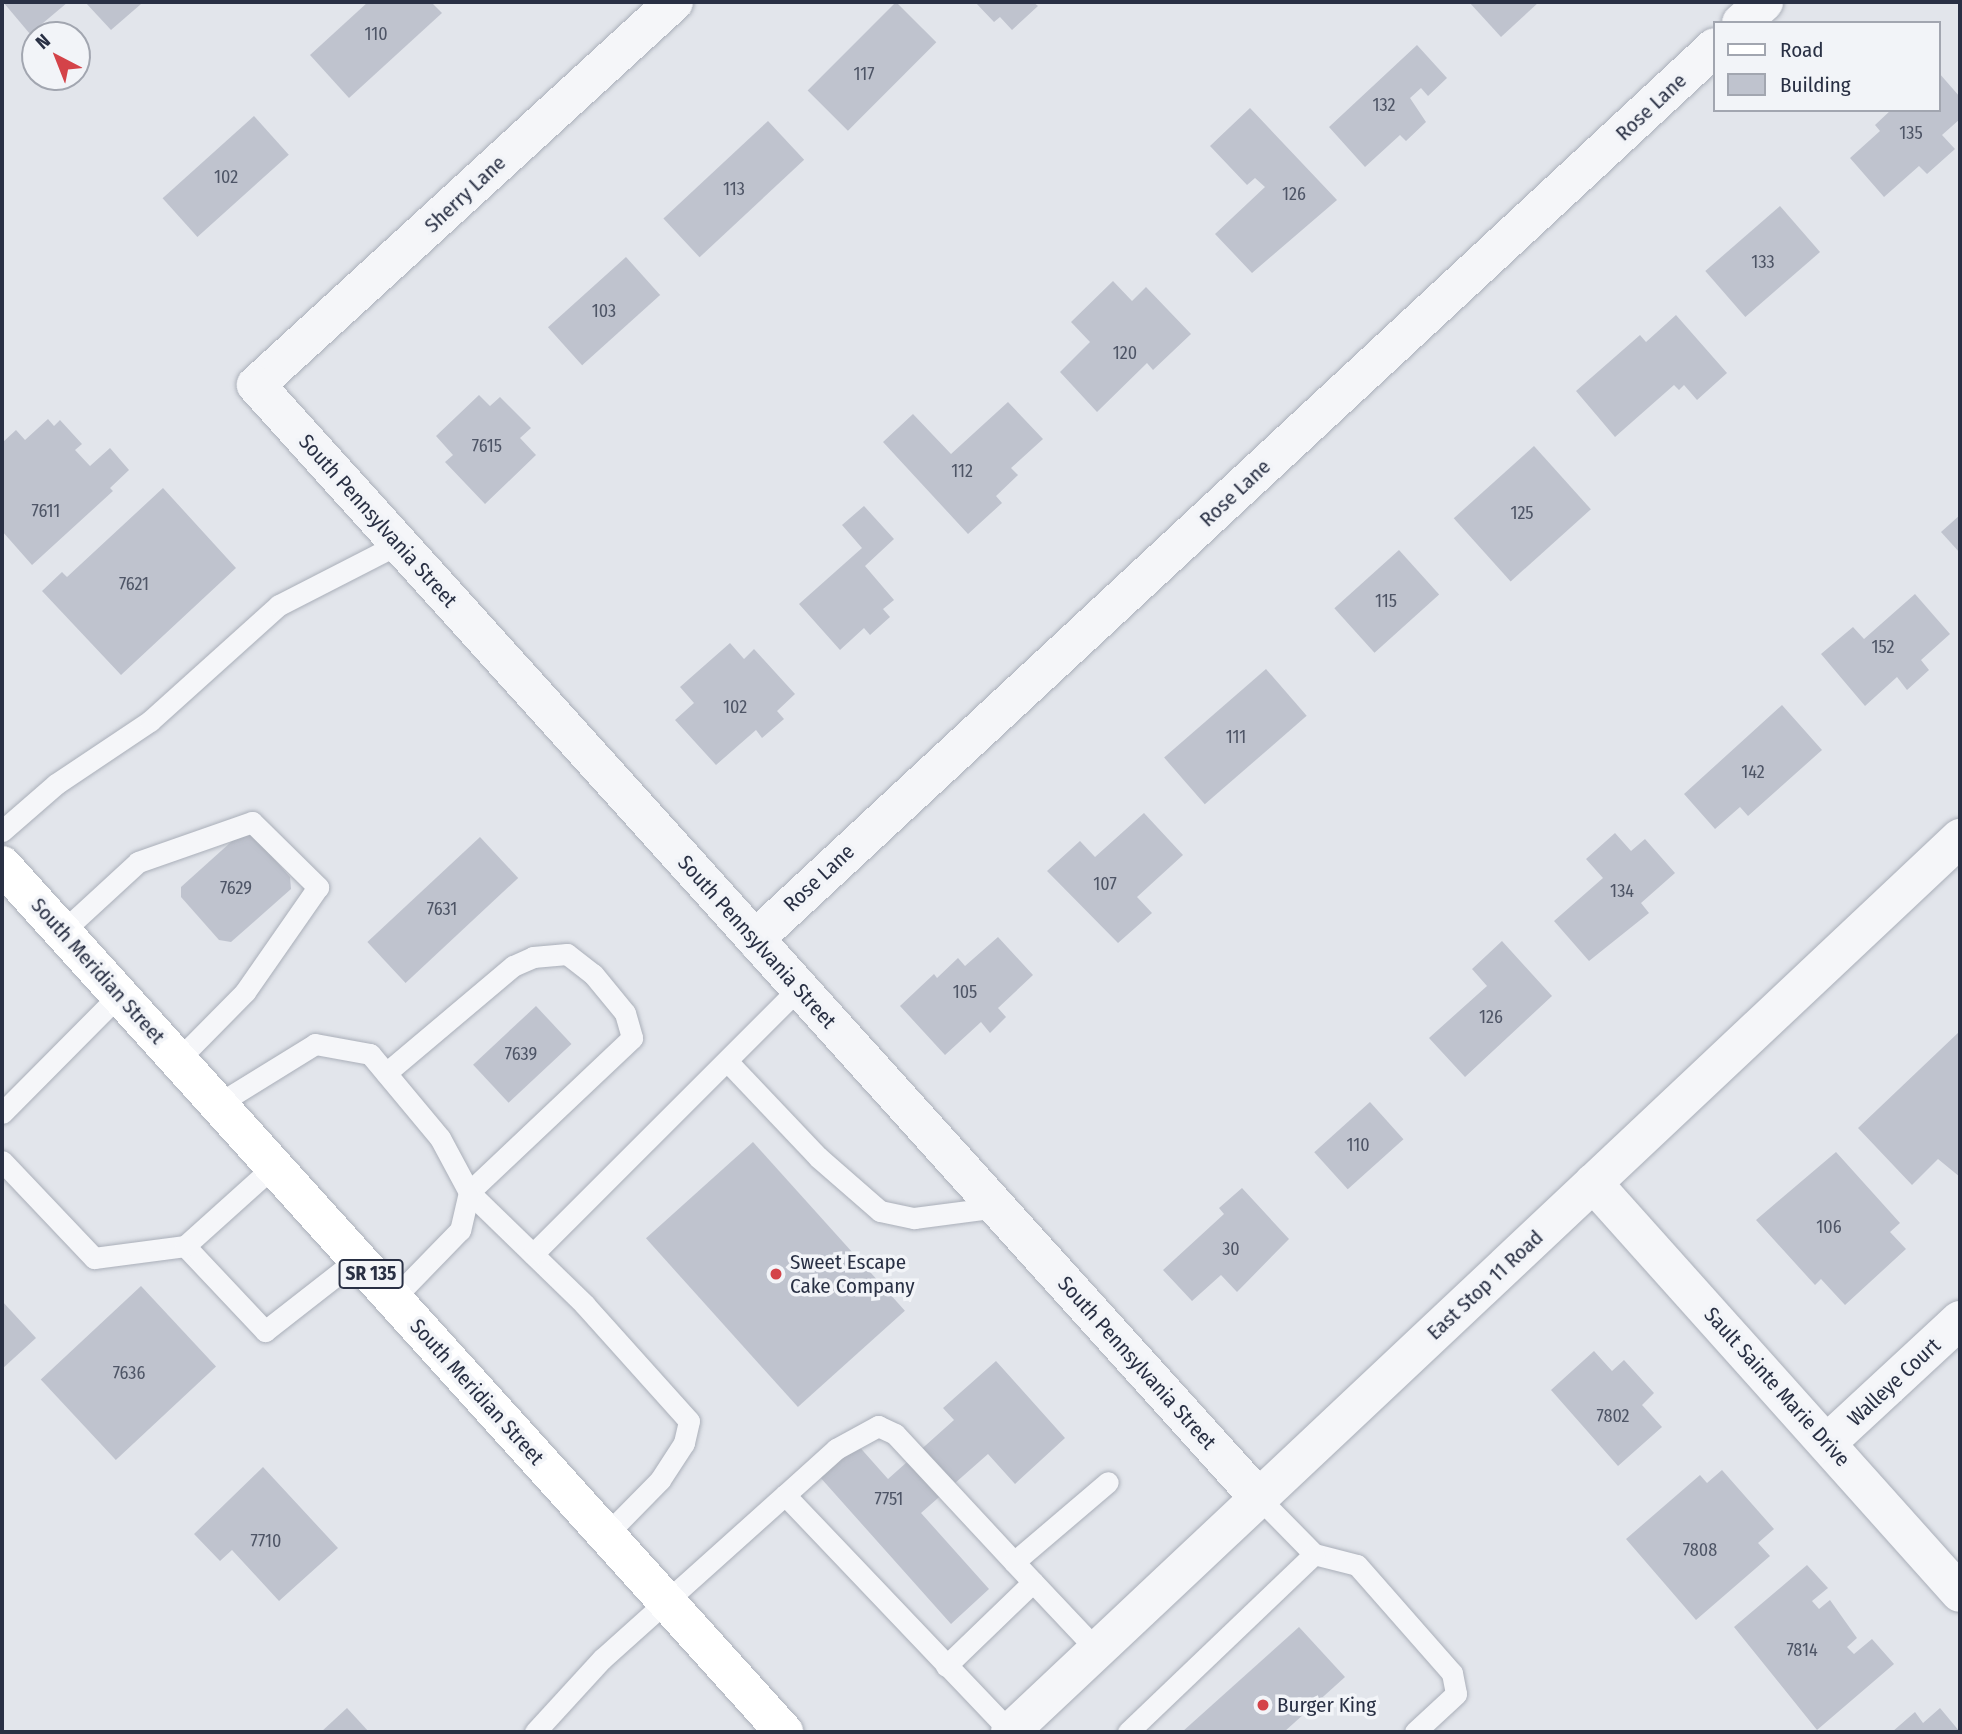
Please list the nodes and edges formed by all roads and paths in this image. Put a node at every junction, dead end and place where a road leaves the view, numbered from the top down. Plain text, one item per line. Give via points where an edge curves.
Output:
1 (674, 2) edge
2 (1764, 2) edge
3 (1743, 21) edge
4 (1714, 48) edge
5 (256, 386) joint
6 (398, 544) junction
7 (2, 831) edge
8 (1960, 838) edge
9 (2, 865) edge
10 (62, 932) junction
11 (755, 939) junction
12 (799, 988) junction
13 (119, 995) junction
14 (178, 1060) junction
15 (727, 1061) junction
16 (386, 1073) junction
17 (218, 1104) junction
18 (2, 1113) edge
19 (2, 1161) edge
20 (274, 1166) junction
21 (1593, 1183) junction
22 (469, 1192) junction
23 (997, 1206) junction
24 (185, 1246) junction
25 (533, 1254) junction
26 (357, 1259) junction
27 (393, 1299) junction
28 (1960, 1320) edge
29 (1827, 1443) junction
30 (1108, 1482) dead end
31 (785, 1495) junction
32 (1259, 1498) junction
33 (606, 1535) junction
34 (1314, 1554) junction
35 (1014, 1562) junction
36 (1032, 1582) junction
37 (1960, 1593) edge
38 (665, 1600) junction
39 (1097, 1650) junction
40 (946, 1666) junction
41 (535, 1732) edge
42 (784, 1732) edge
43 (1010, 1732) edge
44 (1128, 1732) edge
45 (1415, 1732) edge

1 - 5 street, Sherry Lane
2 - 3 street
4 - 11 street, Rose Lane
5 - 6 street, South Pennsylvania Street
6 - 7 lane via 279,605 150,721 56,784
6 - 11 street, South Pennsylvania Street
8 - 21 street, East Stop 11 Road
9 - 10 main road, South Meridian Street / SR 135
10 - 13 main road, South Meridian Street / SR 135
10 - 14 lane via 138,862 252,822 318,887 245,992
11 - 12 street, South Pennsylvania Street
12 - 15 lane
12 - 23 street, South Pennsylvania Street
13 - 14 main road, South Meridian Street / SR 135
13 - 18 lane
14 - 17 main road, South Meridian Street / SR 135
15 - 23 lane via 818,1157 880,1211 914,1218
15 - 25 lane
16 - 17 lane via 370,1054 316,1044
16 - 22 lane via 440,1139
16 - 22 lane via 513,967 551,953 567,954 600,982 625,1013 632,1038
17 - 20 main road, South Meridian Street / SR 135
19 - 24 lane via 94,1258
20 - 24 lane
20 - 26 main road, South Meridian Street / SR 135
21 - 29 street, Sault Sainte Marie Drive
21 - 32 street, East Stop 11 Road
22 - 25 lane
22 - 27 lane via 460,1230
23 - 32 street, South Pennsylvania Street
24 - 26 lane via 265,1331
25 - 33 lane via 652,1376 689,1421 684,1443 660,1479
26 - 27 main road, South Meridian Street / SR 135
27 - 33 main road, South Meridian Street / SR 135
28 - 29 street, Walleye Court
29 - 37 street, Sault Sainte Marie Drive
30 - 35 lane
31 - 35 lane via 836,1449 878,1426 895,1434
31 - 38 lane
31 - 40 lane
32 - 34 lane
32 - 39 street, East Stop 11 Road
33 - 38 main road, South Meridian Street / SR 135
34 - 44 lane
34 - 45 lane via 1357,1565 1452,1672 1456,1694
35 - 36 lane
36 - 39 lane
36 - 40 lane
38 - 41 lane
38 - 42 main road, South Meridian Street / SR 135
39 - 43 street, East Stop 11 Road
40 - 43 lane

